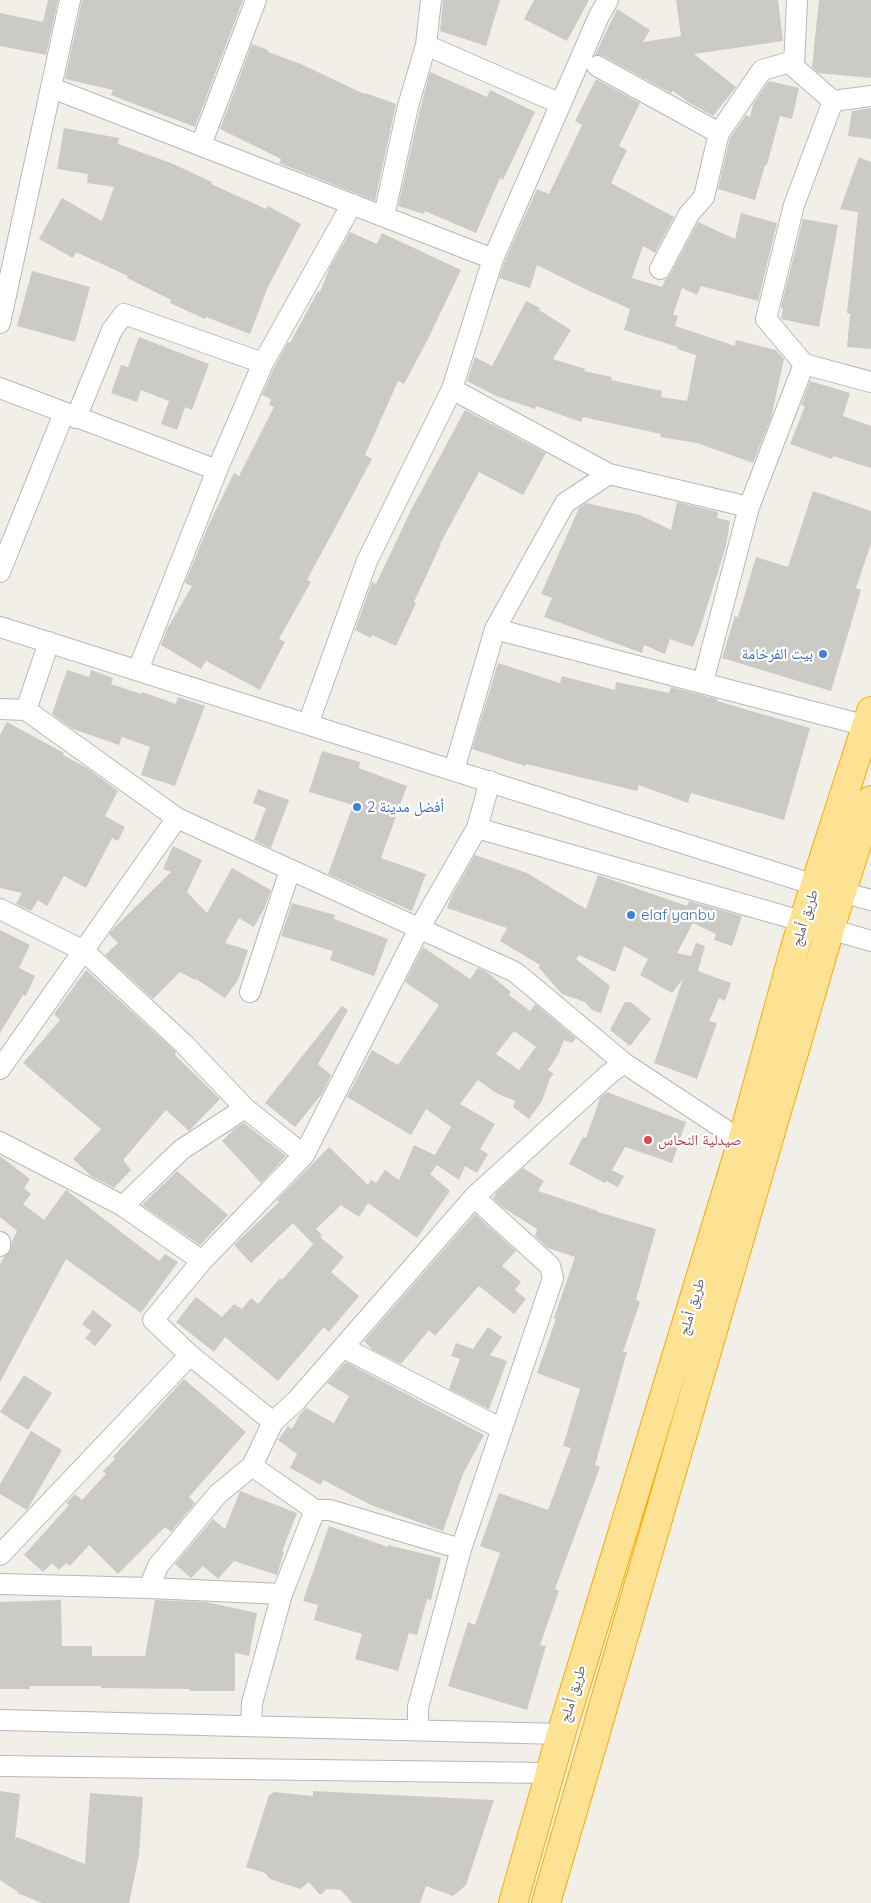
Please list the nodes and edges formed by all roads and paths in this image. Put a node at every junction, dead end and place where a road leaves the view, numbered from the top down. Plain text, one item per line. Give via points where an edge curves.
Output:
1 (70, 0) edge
2 (256, 0) edge
3 (430, 0) edge
4 (608, 0) edge
5 (797, 0) edge
6 (426, 45) junction
7 (794, 61) junction
8 (597, 66) dead end
9 (52, 88) junction
10 (871, 96) edge
11 (833, 100) junction
12 (561, 104) junction
13 (719, 133) junction
14 (201, 145) junction
15 (352, 204) junction
16 (384, 216) junction
17 (493, 259) junction
18 (660, 269) dead end
19 (0, 323) edge
20 (263, 363) junction
21 (804, 364) junction
22 (871, 382) edge
23 (0, 388) edge
24 (452, 389) junction
25 (70, 415) junction
26 (216, 470) junction
27 (610, 474) junction
28 (749, 507) junction
29 (0, 572) edge
30 (0, 627) edge
31 (496, 629) junction
32 (49, 642) junction
33 (138, 670) junction
34 (703, 682) junction
35 (0, 709) edge
36 (26, 710) junction
37 (869, 718) edge
38 (308, 724) junction
39 (454, 770) junction
40 (490, 781) junction
41 (871, 800) edge
42 (177, 818) junction
43 (477, 828) junction
44 (290, 870) junction
45 (815, 885) junction
46 (842, 892) junction
47 (871, 900) edge
48 (0, 908) edge
49 (803, 922) junction
50 (419, 929) junction
51 (830, 929) junction
52 (871, 941) edge
53 (84, 951) junction
54 (250, 992) dead end
55 (624, 1063) junction
56 (0, 1069) edge
57 (246, 1108) junction
58 (742, 1141) junction
59 (0, 1142) edge
60 (304, 1155) junction
61 (474, 1197) junction
62 (123, 1206) junction
63 (202, 1261) junction
64 (350, 1351) dead end
65 (190, 1355) junction
66 (273, 1422) junction
67 (502, 1428) junction
68 (252, 1466) junction
69 (315, 1510) junction
70 (462, 1550) junction
71 (0, 1555) edge
72 (0, 1584) edge
73 (149, 1588) junction
74 (282, 1594) junction
75 (0, 1720) edge
76 (251, 1726) junction
77 (418, 1730) junction
78 (561, 1734) junction
79 (0, 1766) edge
80 (549, 1773) junction
81 (513, 1903) edge
82 (546, 1903) edge

1 - 9 street
2 - 14 street
3 - 6 street
4 - 12 street
5 - 7 street
6 - 12 street
6 - 16 street via 408,106
7 - 11 street via 794,67
7 - 13 street via 762,70
8 - 13 street
9 - 14 street
9 - 19 street
10 - 11 street
11 - 21 street via 794,205 766,320
12 - 17 street
13 - 18 street via 704,197 689,214
14 - 15 street
15 - 16 street
15 - 20 street
16 - 17 street
17 - 24 street
20 - 25 street via 124,314 112,330
20 - 26 street
21 - 22 street
21 - 28 street
23 - 25 street
24 - 27 street
24 - 38 street via 367,561
25 - 26 street
25 - 29 street
26 - 33 street
27 - 28 street
27 - 31 street via 565,504
28 - 34 street
30 - 32 street
31 - 34 street
31 - 39 street
32 - 33 street
32 - 36 street
33 - 38 street
34 - 37 street
35 - 36 street
36 - 42 street
37 - 45 highway, طريق أملج
38 - 39 street
39 - 40 street
40 - 43 street
40 - 45 street
41 - 46 highway, طريق أملج
42 - 44 street
42 - 53 street
43 - 49 street
43 - 50 street
44 - 50 street
44 - 54 street
45 - 46 street
45 - 49 highway, طريق أملج
46 - 47 street
46 - 51 highway, طريق أملج
48 - 53 street
49 - 51 street
49 - 58 highway, طريق أملج
50 - 55 street via 514,972
50 - 60 street
51 - 52 street
51 - 82 highway, طريق أملج
53 - 56 street
53 - 57 street via 184,1044
55 - 58 street
55 - 61 street
57 - 60 street
57 - 62 street via 181,1150
58 - 78 highway, طريق أملج
59 - 62 street
60 - 63 street
61 - 66 street via 296,1401
61 - 67 street via 550,1266 553,1278
62 - 63 street
63 - 65 street via 153,1320
64 - 67 street
65 - 66 street
65 - 71 street
66 - 68 street
67 - 70 street
68 - 69 street
68 - 73 street via 218,1494 158,1566
69 - 70 street via 330,1510
69 - 74 street
70 - 77 street via 418,1707
72 - 73 street
73 - 74 street
74 - 76 street via 252,1703
75 - 76 street
76 - 77 street
77 - 78 street
78 - 80 highway, طريق أملج
79 - 80 street
80 - 81 highway, طريق أملج

